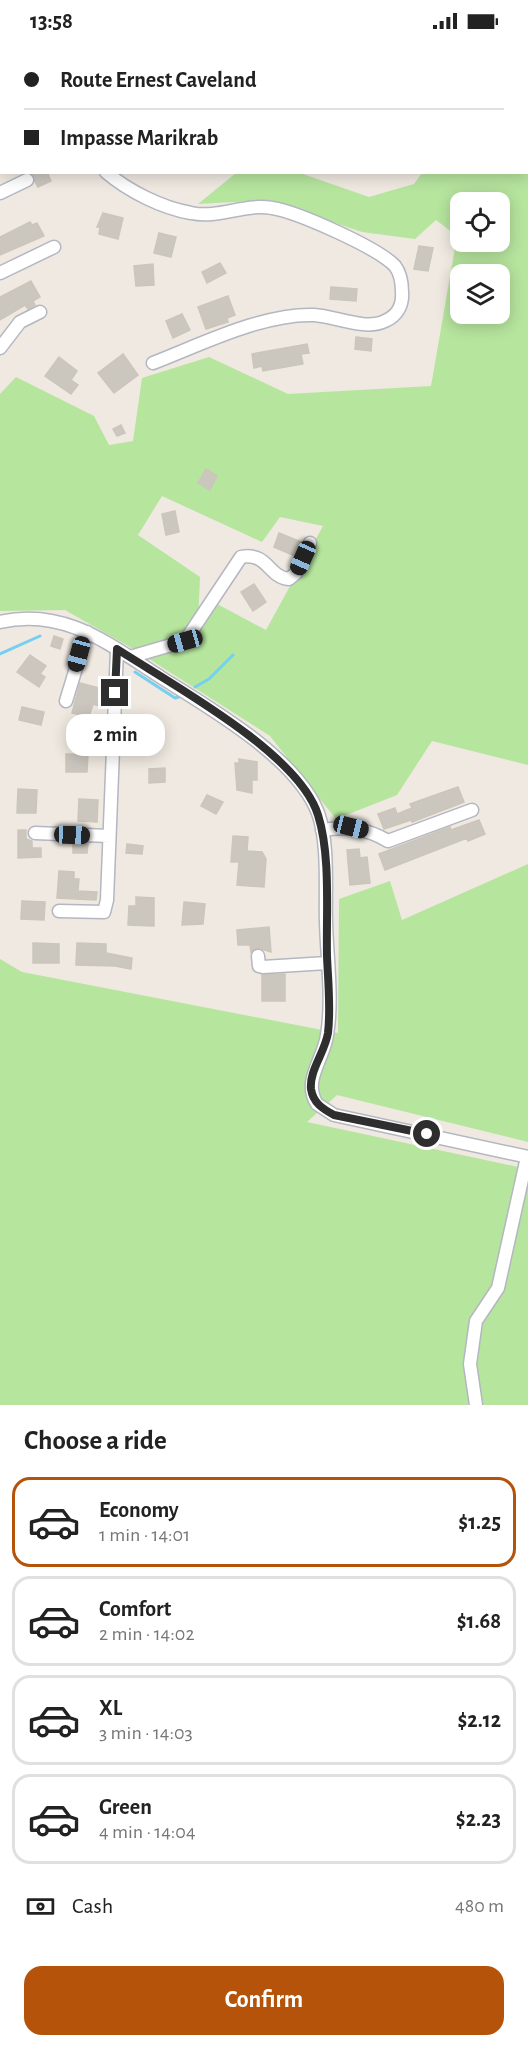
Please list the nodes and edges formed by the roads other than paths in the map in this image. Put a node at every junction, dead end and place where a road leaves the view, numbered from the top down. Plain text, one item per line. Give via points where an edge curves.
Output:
1 (108, 174) edge
2 (27, 180) dead end
3 (0, 193) edge
4 (54, 248) dead end
5 (0, 273) edge
6 (40, 312) dead end
7 (0, 348) edge
8 (153, 363) dead end
9 (310, 543) dead end
10 (0, 622) edge
11 (87, 632) junction
12 (117, 649) junction
13 (130, 657) junction
14 (66, 701) dead end
15 (472, 810) dead end
16 (322, 830) junction
17 (34, 833) dead end
18 (109, 836) junction
19 (59, 911) dead end
20 (258, 956) dead end
21 (327, 963) junction
22 (527, 1157) edge
23 (476, 1405) edge

1 - 8 street via 116,182 171,208 193,214 218,215 272,207 291,213 379,253 401,277 401,304 394,316 383,323 313,315 290,317 259,324
2 - 3 street
4 - 5 street
6 - 7 street via 20,322
9 - 13 street via 296,573 289,579 281,579 264,561 252,555 241,557 185,641
10 - 11 street via 22,617 45,619
11 - 12 street
11 - 14 street
12 - 13 street
12 - 18 street
13 - 16 street via 249,734 304,788 318,813
15 - 16 street via 388,841 351,827
16 - 21 street
17 - 18 street
18 - 19 street via 104,912
20 - 21 street via 263,968
21 - 22 street via 327,1036 311,1084 317,1104 334,1115
22 - 23 street via 498,1288 476,1321 470,1364

